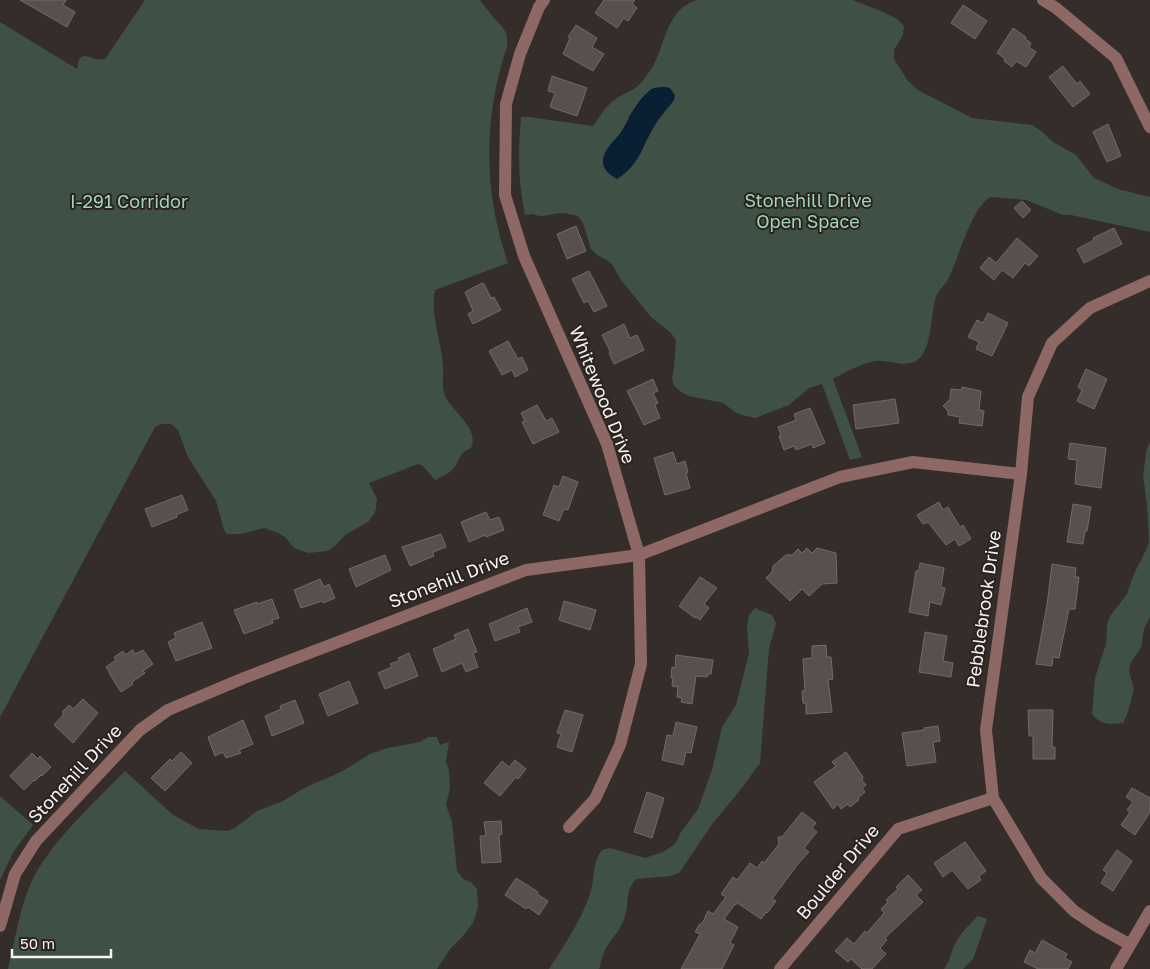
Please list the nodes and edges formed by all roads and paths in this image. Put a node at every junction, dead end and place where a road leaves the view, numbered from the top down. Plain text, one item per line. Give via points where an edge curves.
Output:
1 (544, 0) edge
2 (1043, 0) edge
3 (1150, 127) edge
4 (1150, 281) edge
5 (1021, 474) junction
6 (639, 555) junction
7 (993, 798) junction
8 (569, 827) dead end
9 (1150, 911) edge
10 (0, 926) edge
11 (1129, 944) junction
12 (780, 969) edge
13 (1116, 969) edge

1 - 6 street, Whitewood Drive via 520,54 506,104 505,195 524,256 607,444
2 - 3 street via 1116,58
4 - 5 street, Pebblebrook Drive via 1090,308 1052,342 1028,397
5 - 6 street, Stonehill Drive via 913,462 840,478
5 - 7 street, Pebblebrook Drive via 986,730
6 - 8 street, Whitewood Drive via 641,664 632,700 620,745 595,799
6 - 10 street, Stonehill Drive via 526,570 168,710 140,730 36,841 15,874
7 - 11 street, Pebblebrook Drive via 1041,878 1074,911
7 - 12 street, Boulder Drive via 898,829
9 - 11 street
11 - 13 street

